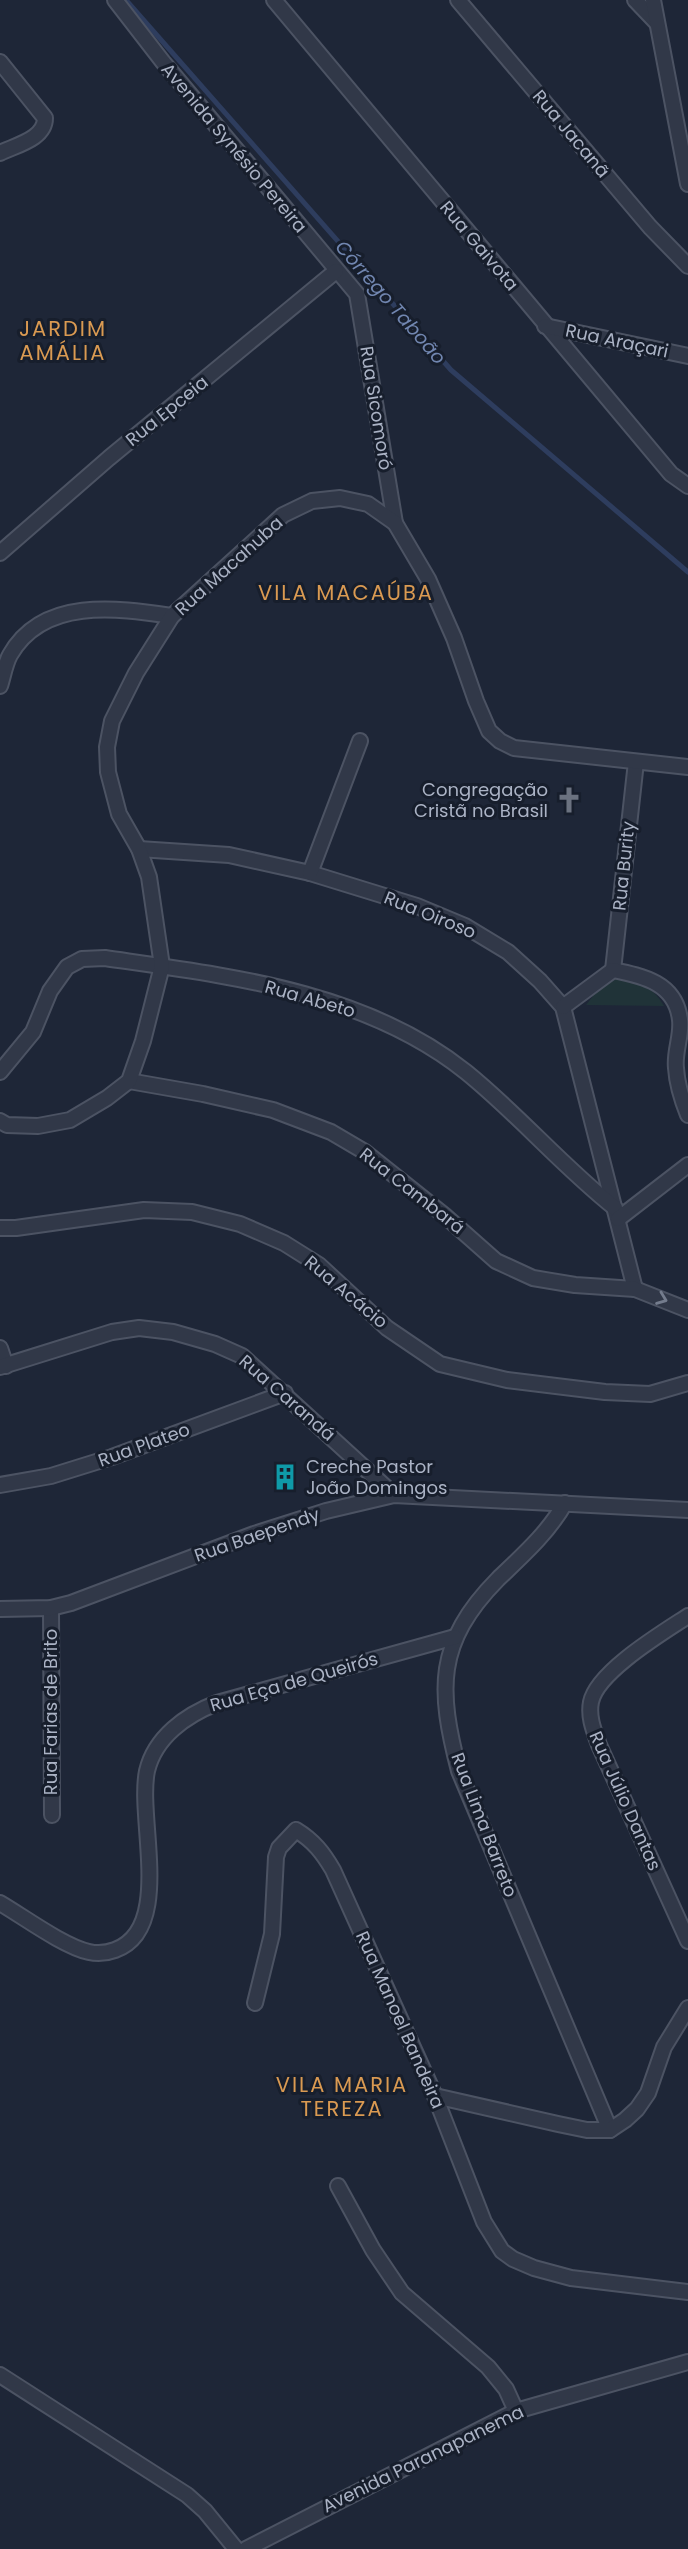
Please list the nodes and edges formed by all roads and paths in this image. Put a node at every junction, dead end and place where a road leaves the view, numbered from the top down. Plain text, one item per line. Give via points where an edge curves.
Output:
1 (115, 0) edge
2 (274, 0) edge
3 (457, 0) edge
4 (635, 0) edge
5 (653, 0) edge
6 (656, 22) junction
7 (0, 62) edge
8 (0, 153) edge
9 (688, 184) edge
10 (688, 266) edge
11 (336, 271) junction
12 (357, 294) joint
13 (545, 326) junction
14 (688, 356) edge
15 (688, 486) edge
16 (395, 523) junction
17 (0, 553) edge
18 (172, 616) junction
19 (0, 686) edge
20 (360, 741) dead end
21 (636, 762) junction
22 (688, 767) edge
23 (139, 849) junction
24 (310, 873) junction
25 (162, 966) junction
26 (612, 970) junction
27 (563, 1007) junction
28 (0, 1072) edge
29 (128, 1081) junction
30 (688, 1115) edge
31 (0, 1121) edge
32 (688, 1165) edge
33 (616, 1214) junction
34 (0, 1228) edge
35 (635, 1289) junction
36 (688, 1310) edge
37 (0, 1348) edge
38 (3, 1366) edge
39 (688, 1383) edge
40 (285, 1393) junction
41 (0, 1485) edge
42 (394, 1495) junction
43 (565, 1503) junction
44 (688, 1510) edge
45 (51, 1608) junction
46 (0, 1609) edge
47 (688, 1616) edge
48 (455, 1637) junction
49 (52, 1815) dead end
50 (0, 1903) edge
51 (688, 1941) edge
52 (255, 2003) dead end
53 (688, 2008) edge
54 (435, 2096) junction
55 (610, 2130) junction
56 (338, 2186) dead end
57 (688, 2292) edge
58 (688, 2362) edge
59 (0, 2375) edge
60 (516, 2411) junction
61 (236, 2549) edge
62 (246, 2549) edge

1 - 11 street, Avenida Synésio Pereira
2 - 13 street, Rua Gaivota
3 - 10 street, Rua Jacanã
4 - 6 street
5 - 6 street
6 - 9 street
7 - 8 street via 45,118 45,126 40,134
11 - 12 street, Avenida Synésio Pereira
11 - 17 street, Rua Epceia
12 - 16 street, Rua Sicomoró
13 - 14 street, Rua Araçari
13 - 15 street, Rua Gaivota via 671,474
16 - 18 street, Rua Macahuba via 368,504 340,498 312,501 283,516
16 - 21 street, Rua Macahuba via 428,579 489,731 514,748
18 - 19 street via 95,608 62,614 30,631 9,656
18 - 23 street, Rua Macahuba via 112,721 107,747 119,814
20 - 24 street
21 - 22 street, Rua Macahuba
21 - 26 street, Rua Burity
23 - 24 street, Rua Oiroso via 229,855
23 - 25 street, Rua Macahuba via 149,877
24 - 27 street, Rua Oiroso via 465,926 508,952
25 - 28 street, Rua Abeto via 105,958 82,959 67,967 50,991 33,1032
25 - 29 street, Rua Macahuba
25 - 33 street, Rua Abeto via 336,1003 403,1031 464,1071
26 - 27 street
26 - 30 street via 661,984 674,1000 680,1020 676,1067
27 - 33 street, Rua Oiroso
29 - 31 street via 70,1120 38,1126
29 - 35 street, Rua Cambará via 273,1111 331,1132 365,1152 496,1261 533,1278
32 - 33 street
33 - 35 street, Rua Oiroso
34 - 39 street, Rua Acácio via 144,1210 192,1212 240,1224 284,1243 319,1265 387,1328 440,1364 507,1380 605,1392 650,1394
35 -> 36 street, Rua Cambará
37 - 38 street
38 - 40 street, Rua Carandá via 139,1328 173,1332 242,1356
40 - 41 street, Rua Plateo via 112,1457 51,1476
40 - 42 street, Rua Carandá
42 - 43 street, Rua Baependy
42 - 45 street, Rua Baependy via 254,1534
43 - 44 street, Rua Baependy
43 - 48 street, Rua Lima Barreto via 541,1537 480,1599
45 - 46 street, Rua Baependy
45 - 49 street, Rua Farias de Brito
47 - 51 street, Rua Júlio Dantas via 599,1684 591,1704 591,1722
48 - 50 street, Rua Eça de Queirós via 217,1703 182,1721 167,1735 154,1753 145,1795 147,1908 142,1926 127,1944 107,1953 91,1953
48 - 55 street, Rua Lima Barreto via 444,1702 459,1771
52 - 54 street, Rua Manoel Bandeira via 272,1934 276,1857 279,1847 296,1830 323,1852 333,1871
53 - 55 street via 664,2047 648,2093 637,2109
54 - 55 street via 586,2130
54 - 57 street, Rua Manoel Bandeira via 484,2222 502,2251 534,2268 572,2278
56 - 60 street via 402,2293 488,2367
58 - 60 street, Avenida Paranapanema
59 - 61 street via 187,2495
60 - 62 street, Avenida Paranapanema

